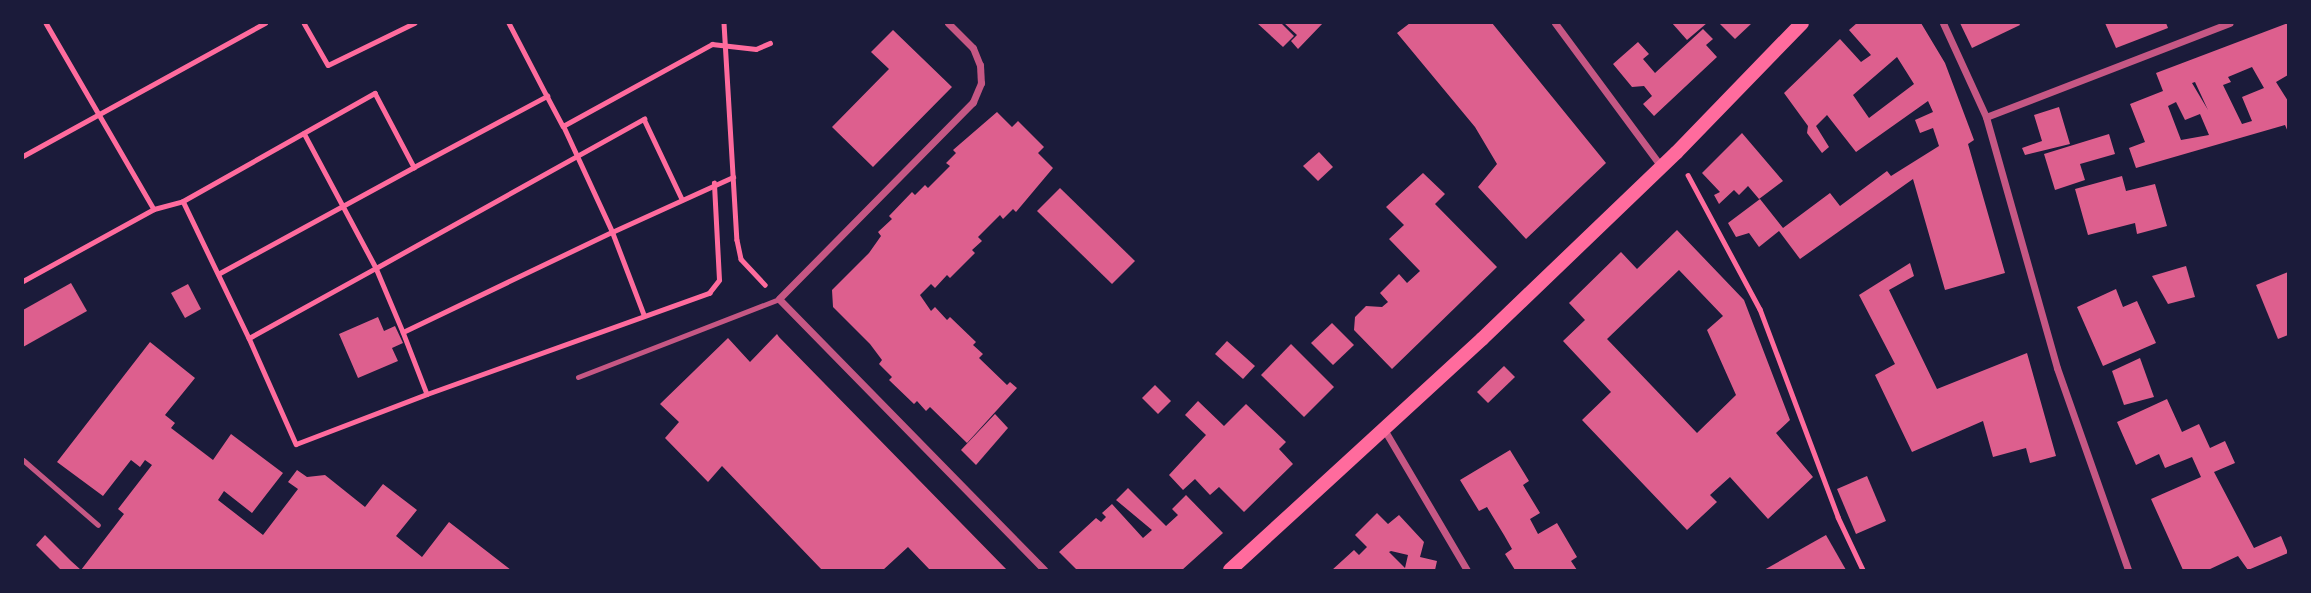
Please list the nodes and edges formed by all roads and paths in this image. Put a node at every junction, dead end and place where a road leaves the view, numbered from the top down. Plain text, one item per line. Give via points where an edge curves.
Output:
1 (46, 23) edge
2 (265, 23) edge
3 (304, 23) edge
4 (414, 23) edge
5 (509, 23) edge
6 (724, 23) edge
7 (948, 23) edge
8 (1555, 23) edge
9 (1802, 23) edge
10 (1943, 23) edge
11 (2229, 23) edge
12 (769, 43) dead end
13 (725, 46) junction
14 (547, 96) junction
15 (100, 114) junction
16 (1986, 117) junction
17 (563, 126) junction
18 (304, 133) junction
19 (1676, 153) junction
20 (23, 156) edge
21 (579, 156) junction
22 (414, 167) junction
23 (1662, 167) junction
24 (733, 177) junction
25 (714, 183) junction
26 (682, 199) junction
27 (183, 201) junction
28 (344, 206) junction
29 (154, 209) junction
30 (612, 232) junction
31 (376, 268) junction
32 (218, 274) junction
33 (23, 281) edge
34 (779, 299) junction
35 (644, 317) junction
36 (403, 332) junction
37 (249, 338) junction
38 (578, 377) dead end
39 (427, 394) junction
40 (1385, 432) junction
41 (23, 460) edge
42 (98, 525) dead end
43 (1044, 570) edge
44 (1230, 570) edge
45 (1467, 570) edge
46 (1863, 570) edge
47 (2128, 570) edge

1 - 15 path
2 - 15 path
3 - 4 path via 328,65
5 - 14 path
6 - 13 path
7 - 34 street via 972,48 980,65 981,83 973,102
8 - 23 street
9 - 19 main road
10 - 16 street
11 - 16 street
12 - 13 path via 756,49
13 - 17 path via 712,44
13 - 24 path
14 - 17 path
14 - 22 path
15 - 20 path
15 - 29 path
16 - 47 street via 2057,368
17 - 21 path
18 - 22 path via 375,93
18 - 27 path
18 - 28 path
19 - 23 main road
19 - 46 path via 1752,290 1838,517
21 - 26 path via 644,119
21 - 30 path
21 - 31 path
22 - 28 path
23 - 40 main road
24 - 25 path
24 - 34 path via 739,254
25 - 26 path
25 - 35 path via 717,285 706,294
26 - 30 path
27 - 29 path
27 - 32 path
28 - 31 path
28 - 32 path
29 - 33 path
30 - 35 path
30 - 36 path
31 - 36 path
31 - 37 path
32 - 37 path
34 - 38 lane
34 - 43 street
35 - 39 path
36 - 39 path
37 - 39 path via 296,444
40 - 44 main road
40 - 45 street
41 - 42 lane

